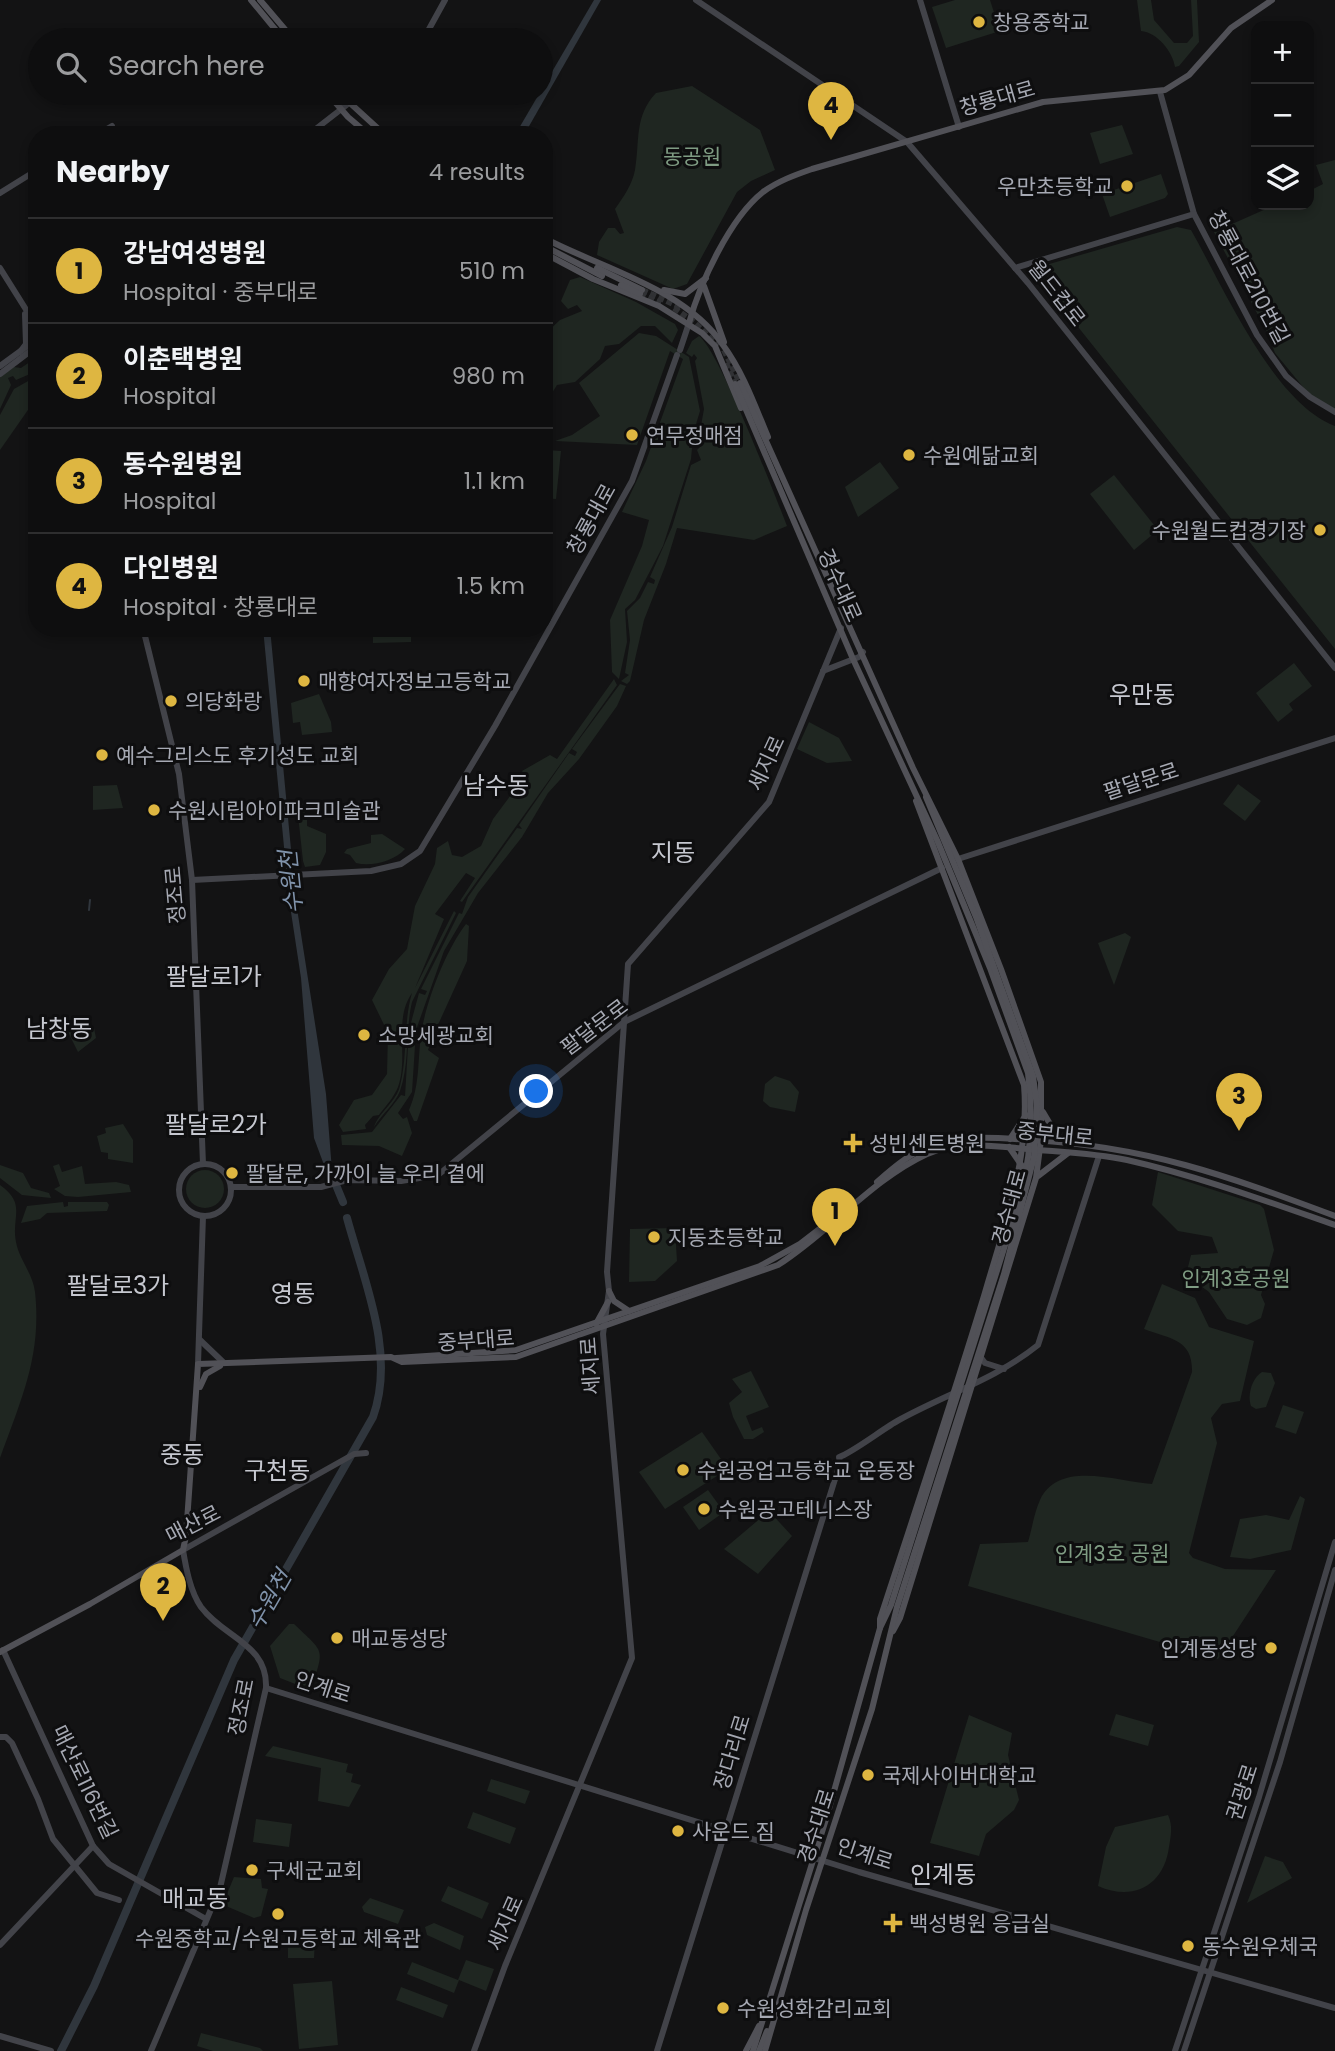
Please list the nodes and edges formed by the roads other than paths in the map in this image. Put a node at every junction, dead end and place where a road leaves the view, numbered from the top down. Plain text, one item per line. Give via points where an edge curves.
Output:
1 (251, 0) edge
2 (260, 0) edge
3 (445, 0) edge
4 (696, 0) edge
5 (920, 0) edge
6 (1272, 0) edge
7 (274, 28) edge
8 (284, 28) edge
9 (430, 28) edge
10 (1160, 92) junction
11 (337, 105) edge
12 (347, 105) edge
13 (351, 105) edge
14 (341, 110) junction
15 (320, 126) edge
16 (359, 126) edge
17 (375, 126) edge
18 (959, 127) junction
19 (907, 142) junction
20 (28, 175) edge
21 (0, 192) edge
22 (1194, 214) junction
23 (553, 246) edge
24 (553, 257) edge
25 (0, 268) edge
26 (1015, 268) junction
27 (705, 281) junction
28 (643, 290) junction
29 (23, 308) junction
30 (692, 311) junction
31 (28, 315) edge
32 (689, 323) junction
33 (28, 346) edge
34 (726, 347) junction
35 (20, 352) junction
36 (28, 353) edge
37 (0, 366) edge
38 (0, 374) edge
39 (736, 381) junction
40 (1335, 412) edge
41 (786, 496) junction
42 (553, 622) edge
43 (841, 628) junction
44 (145, 637) edge
45 (545, 637) edge
46 (863, 652) junction
47 (853, 659) junction
48 (1335, 668) edge
49 (823, 671) junction
50 (1335, 738) edge
51 (926, 795) junction
52 (916, 800) junction
53 (939, 839) junction
54 (958, 859) junction
55 (943, 868) junction
56 (192, 880) junction
57 (624, 1022) junction
58 (1042, 1111) junction
59 (1027, 1113) junction
60 (1025, 1140) junction
61 (1041, 1140) junction
62 (1065, 1141) junction
63 (1009, 1142) junction
64 (1024, 1149) junction
65 (1041, 1150) junction
66 (1069, 1152) junction
67 (1099, 1156) junction
68 (203, 1164) junction
69 (1021, 1166) junction
70 (1036, 1178) junction
71 (231, 1187) junction
72 (203, 1216) junction
73 (1335, 1216) edge
74 (1335, 1225) edge
75 (609, 1291) junction
76 (608, 1302) junction
77 (629, 1311) junction
78 (605, 1323) junction
79 (596, 1324) junction
80 (200, 1340) junction
81 (393, 1357) junction
82 (982, 1359) junction
83 (198, 1364) junction
84 (225, 1364) junction
85 (1004, 1368) junction
86 (974, 1386) junction
87 (952, 1395) junction
88 (195, 1400) junction
89 (364, 1453) dead end
90 (1335, 1542) edge
91 (183, 1549) junction
92 (1335, 1570) edge
93 (894, 1606) junction
94 (880, 1628) junction
95 (892, 1631) junction
96 (1, 1651) edge
97 (266, 1688) junction
98 (0, 1738) edge
99 (579, 1787) junction
100 (726, 1830) junction
101 (93, 1846) junction
102 (812, 1857) junction
103 (823, 1859) junction
104 (72, 1865) junction
105 (119, 1900) dead end
106 (206, 1919) junction
107 (0, 1945) edge
108 (1200, 1970) junction
109 (1209, 1973) junction
110 (1335, 2008) edge
111 (759, 2026) junction
112 (769, 2030) junction
113 (0, 2036) edge
114 (50, 2051) edge
115 (151, 2051) edge
116 (474, 2051) edge
117 (657, 2051) edge
118 (746, 2051) edge
119 (753, 2051) edge
120 (759, 2051) edge
121 (765, 2051) edge
122 (1175, 2051) edge
123 (1184, 2051) edge

1 - 7 main road
2 - 8 main road
3 - 9 street
4 - 19 street, 월드컵로
5 - 18 street
6 - 10 main road, 창룡대로 via 1231,28 1180,82
10 - 18 main road, 창룡대로 via 1043,102
10 - 22 street, 창룡대로210번길
11 - 14 main road
12 - 14 street
13 - 17 main road
14 - 15 street
14 - 16 main road
18 - 19 main road, 창룡대로
19 - 26 street, 월드컵로
19 - 27 main road, 창룡대로 via 812,169 770,187 742,214
20 - 21 street
22 - 26 street
22 - 40 street, 창룡대로210번길 via 1269,354 1293,383
23 - 28 main road
24 - 32 main road
25 - 29 street
26 - 48 street, 월드컵로
27 - 28 main road via 679,295
27 - 30 main road, 창룡대로
27 - 34 main road
28 - 30 main road
29 - 31 street
29 - 35 street via 27,333
30 - 32 main road, 창룡대로
30 - 34 main road
32 - 39 main road via 715,346
32 - 42 street, 창룡대로 via 632,481
33 - 35 street
34 - 39 main road
35 - 37 street
36 - 38 street
39 - 41 main road
39 - 41 main road
41 - 43 main road, 경수대로
41 - 46 main road, 경수대로
43 - 47 main road, 경수대로
43 - 49 street, 세지로
44 - 56 street, 정조로 via 179,774
45 - 56 street, 창룡대로 via 420,851 390,867
46 - 47 street
46 - 51 main road, 경수대로
47 - 49 street
47 - 52 main road, 경수대로
49 - 57 street, 세지로 via 769,802 628,964
50 - 54 street, 팔달문로
51 - 53 main road, 경수대로
51 - 54 main road, 경수대로
52 - 53 main road, 경수대로
52 - 55 main road, 경수대로
53 - 93 main road via 976,918 1025,1050 1036,1089 1037,1125 1031,1177 1011,1250
54 - 58 main road, 경수대로 via 1041,1082
55 - 57 street, 팔달문로
55 - 59 main road, 경수대로 via 1024,1085
56 - 68 street, 정조로
57 - 71 street, 팔달문로 via 438,1175 325,1186
57 - 75 street, 세지로
58 - 61 main road, 경수대로
58 - 62 main road
59 - 60 main road, 경수대로
59 - 63 main road
60 - 61 main road, 중부대로
60 - 63 main road, 중부대로
60 - 64 main road, 경수대로
61 - 62 main road, 중부대로
61 - 65 main road, 경수대로
62 - 73 main road, 중부대로 via 1107,1145 1193,1165
63 - 64 main road, 중부대로
63 - 69 main road
63 - 77 main road, 중부대로 via 973,1138 938,1143 895,1166 800,1244 760,1266
63 - 78 main road, 중부대로 via 927,1154 892,1175 778,1265
64 - 65 main road, 중부대로
64 - 69 main road, 경수대로
65 - 66 main road, 중부대로
65 - 70 main road, 경수대로
66 - 67 main road, 중부대로
66 - 70 main road
67 - 74 main road, 중부대로 via 1231,1189
67 - 85 street, 장다리로 via 1038,1345
68 - 71 street via 218,1168
68 - 72 street via 187,1172 179,1187 187,1209
69 - 87 main road, 경수대로
70 - 82 main road, 경수대로
71 - 72 street via 221,1211
72 - 80 street, 정조로
75 - 76 street, 세지로
75 - 77 main road via 620,1307
76 - 78 street, 세지로
76 - 79 main road
77 - 78 main road, 중부대로
78 - 79 main road, 중부대로
78 - 81 main road, 중부대로 via 516,1357 402,1362
78 - 99 street, 세지로 via 632,1658
79 - 81 main road, 중부대로 via 511,1352
80 - 83 street, 정조로
80 - 84 street
81 - 84 main road, 중부대로
82 - 85 street
82 - 86 main road, 경수대로
83 - 84 main road, 중부대로
83 - 88 main road, 정조로
84 - 88 main road via 203,1377
85 - 86 street, 장다리로
86 - 87 street, 장다리로
86 - 95 main road, 경수대로 via 898,1625
87 - 94 main road, 경수대로
87 - 100 street, 장다리로 via 901,1419 842,1459
88 - 91 main road, 정조로
89 - 91 street, 매산로
90 - 108 street, 권광로 via 1267,1773
91 - 96 main road, 매산로
91 - 97 street, 정조로 via 200,1605 262,1660
92 - 109 street via 1269,1800
93 - 94 main road, 경수대로
93 - 95 main road, 경수대로
94 - 102 main road, 경수대로
95 - 103 main road, 경수대로
96 - 101 street, 매산로116번길
97 - 99 street, 인계로
97 - 106 street, 정조로 via 227,1863
98 - 104 street via 12,1743 53,1839
99 - 100 street, 인계로
99 - 116 street, 세지로
100 - 102 street, 인계로
100 - 117 street, 장다리로
101 - 104 street
101 - 106 street, 매산로116번길 via 108,1864
102 - 103 street, 인계로
102 - 111 main road, 경수대로
103 - 108 street, 인계로
103 - 112 main road, 경수대로
104 - 105 street via 97,1893
104 - 107 street
106 - 115 street, 정조로
108 - 109 street, 인계로
108 - 122 street, 권광로
109 - 110 street, 인계로
109 - 123 street
111 - 118 main road, 경수대로
111 - 119 main road, 경수대로
112 - 120 main road, 경수대로
112 - 121 main road, 경수대로
113 - 114 street

